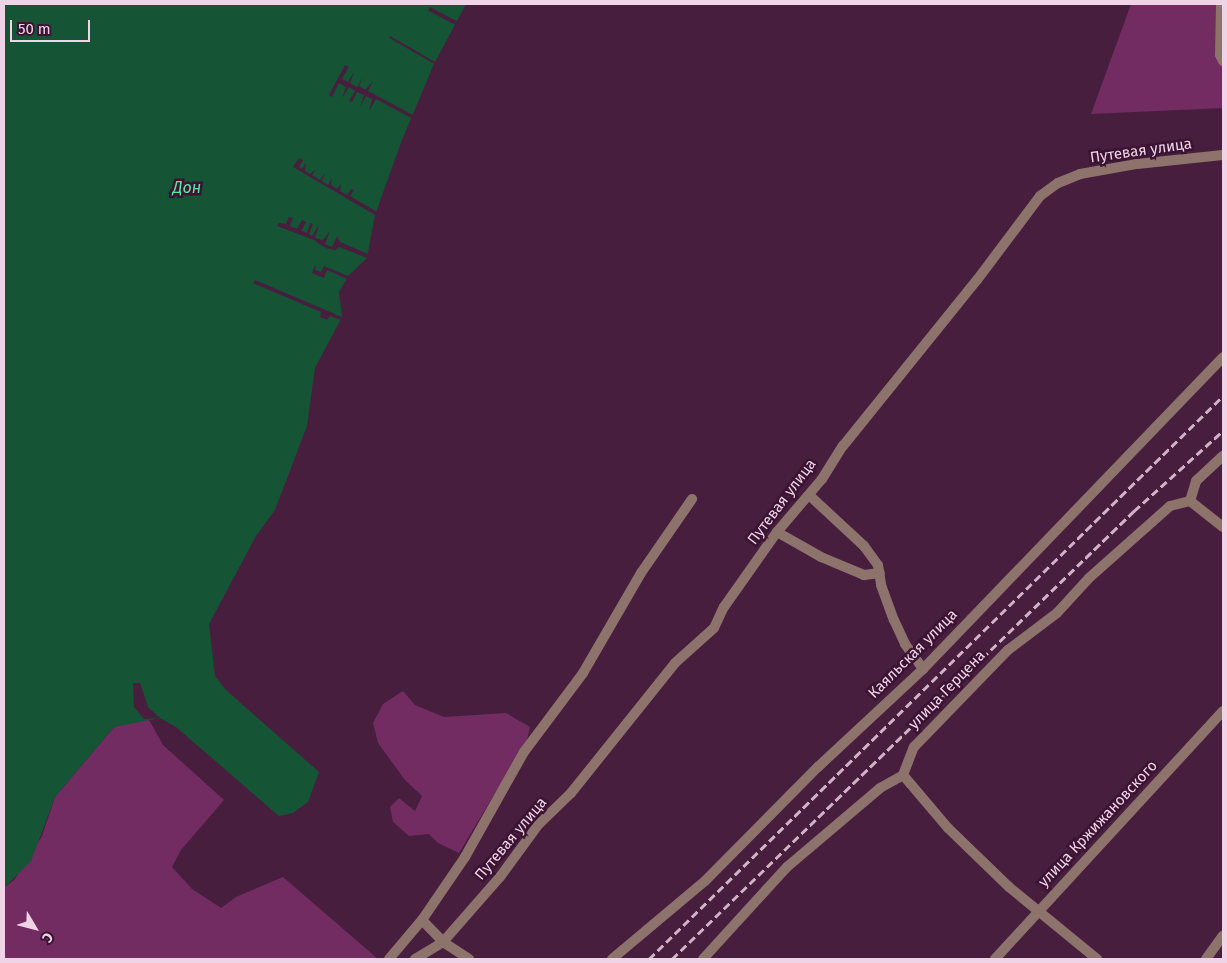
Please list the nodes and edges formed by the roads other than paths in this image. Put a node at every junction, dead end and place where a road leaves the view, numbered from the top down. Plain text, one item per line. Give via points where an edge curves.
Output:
1 (1221, 4) edge
2 (1223, 61) edge
3 (1223, 155) edge
4 (1223, 357) edge
5 (1223, 456) edge
6 (809, 495) junction
7 (692, 500) dead end
8 (1190, 501) junction
9 (1223, 527) edge
10 (777, 532) junction
11 (880, 573) junction
12 (923, 668) junction
13 (1223, 711) edge
14 (903, 775) junction
15 (1038, 911) junction
16 (422, 920) junction
17 (1223, 936) edge
18 (443, 942) junction
19 (389, 959) edge
20 (415, 959) edge
21 (469, 959) edge
22 (612, 959) edge
23 (703, 959) edge
24 (995, 959) edge
25 (1097, 959) edge
26 (1206, 959) edge

1 - 2 street via 1220,55
3 - 6 street, Путевая улица via 1080,174 1058,183 1040,196 977,280 843,446
4 - 12 street, Каяльская улица
5 - 8 street via 1196,481
6 - 10 street, Путевая улица
6 - 11 street via 864,546 878,564
7 - 16 street, Путевая улица via 641,573 583,673 524,752 465,857
8 - 9 street
8 - 14 street, улица Герцена via 1170,506 1089,578 1057,613 1008,650 914,747
10 - 11 street via 821,557 864,575
10 - 18 street, Путевая улица via 724,607 714,628 675,663 571,793 538,825 500,877
11 - 12 street via 881,585 898,628
12 - 22 street, Каяльская улица via 818,767 705,881
13 - 15 street, улица Кржижановского
14 - 15 street via 948,828
14 - 23 street via 880,788 787,867
15 - 24 street, улица Кржижановского
15 - 25 street
16 - 18 street
16 - 19 street, Путевая улица
17 - 26 street
18 - 20 street, Путевая улица
18 - 21 street

